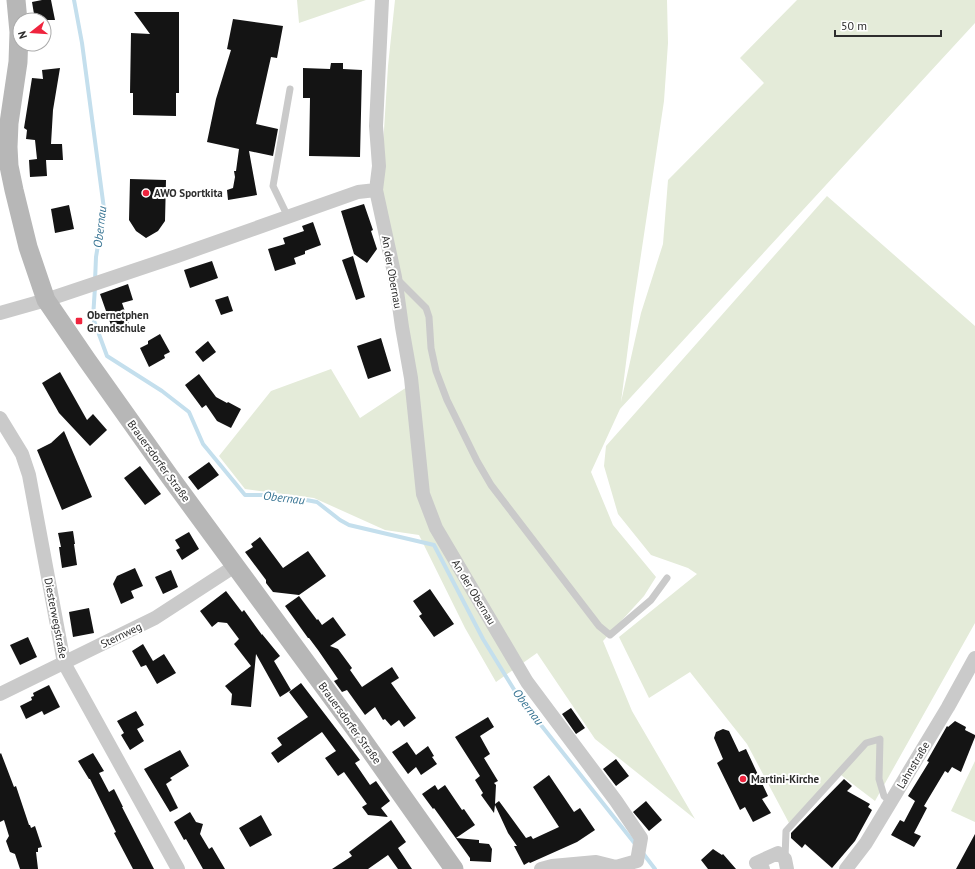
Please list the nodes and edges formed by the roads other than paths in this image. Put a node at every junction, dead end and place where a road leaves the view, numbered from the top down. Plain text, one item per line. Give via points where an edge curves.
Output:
1 (16, 0) edge
2 (382, 0) edge
3 (290, 89) dead end
4 (376, 190) junction
5 (288, 217) junction
6 (395, 277) junction
7 (46, 300) junction
8 (0, 313) edge
9 (0, 418) edge
10 (235, 566) junction
11 (667, 578) dead end
12 (975, 658) edge
13 (64, 663) junction
14 (0, 694) edge
15 (890, 802) junction
16 (786, 864) edge
17 (616, 868) edge
18 (178, 869) edge
19 (454, 869) edge
20 (541, 869) edge
21 (763, 869) edge
22 (846, 869) edge

1 - 7 street, Brauersdorfer Straße via 18,62 9,123 9,166 28,247
2 - 4 street, An der Obernau via 376,126 379,166
3 - 5 lane via 273,186
4 - 5 street via 358,192
4 - 6 street, An der Obernau
5 - 7 street
6 - 11 lane via 426,308 436,371 456,420 491,485 599,626 610,636 651,600
6 - 17 street, An der Obernau via 411,378 423,494 436,528 527,682 641,838 637,861
7 - 8 street
7 - 10 street, Brauersdorfer Straße
9 - 13 street, Diesterwegstraße via 22,454 29,475
10 - 13 street, Sternweg via 155,618
10 - 19 street, Brauersdorfer Straße
12 - 15 street, Lahnstraße
13 - 14 street, Sternweg
13 - 18 street, Diesterwegstraße
15 - 16 lane via 884,796 879,779 880,739 866,743 786,832
15 - 22 street, Lahnstraße via 866,843
16 - 21 street via 778,853 756,863
17 - 20 street, An der Obernau via 596,862

